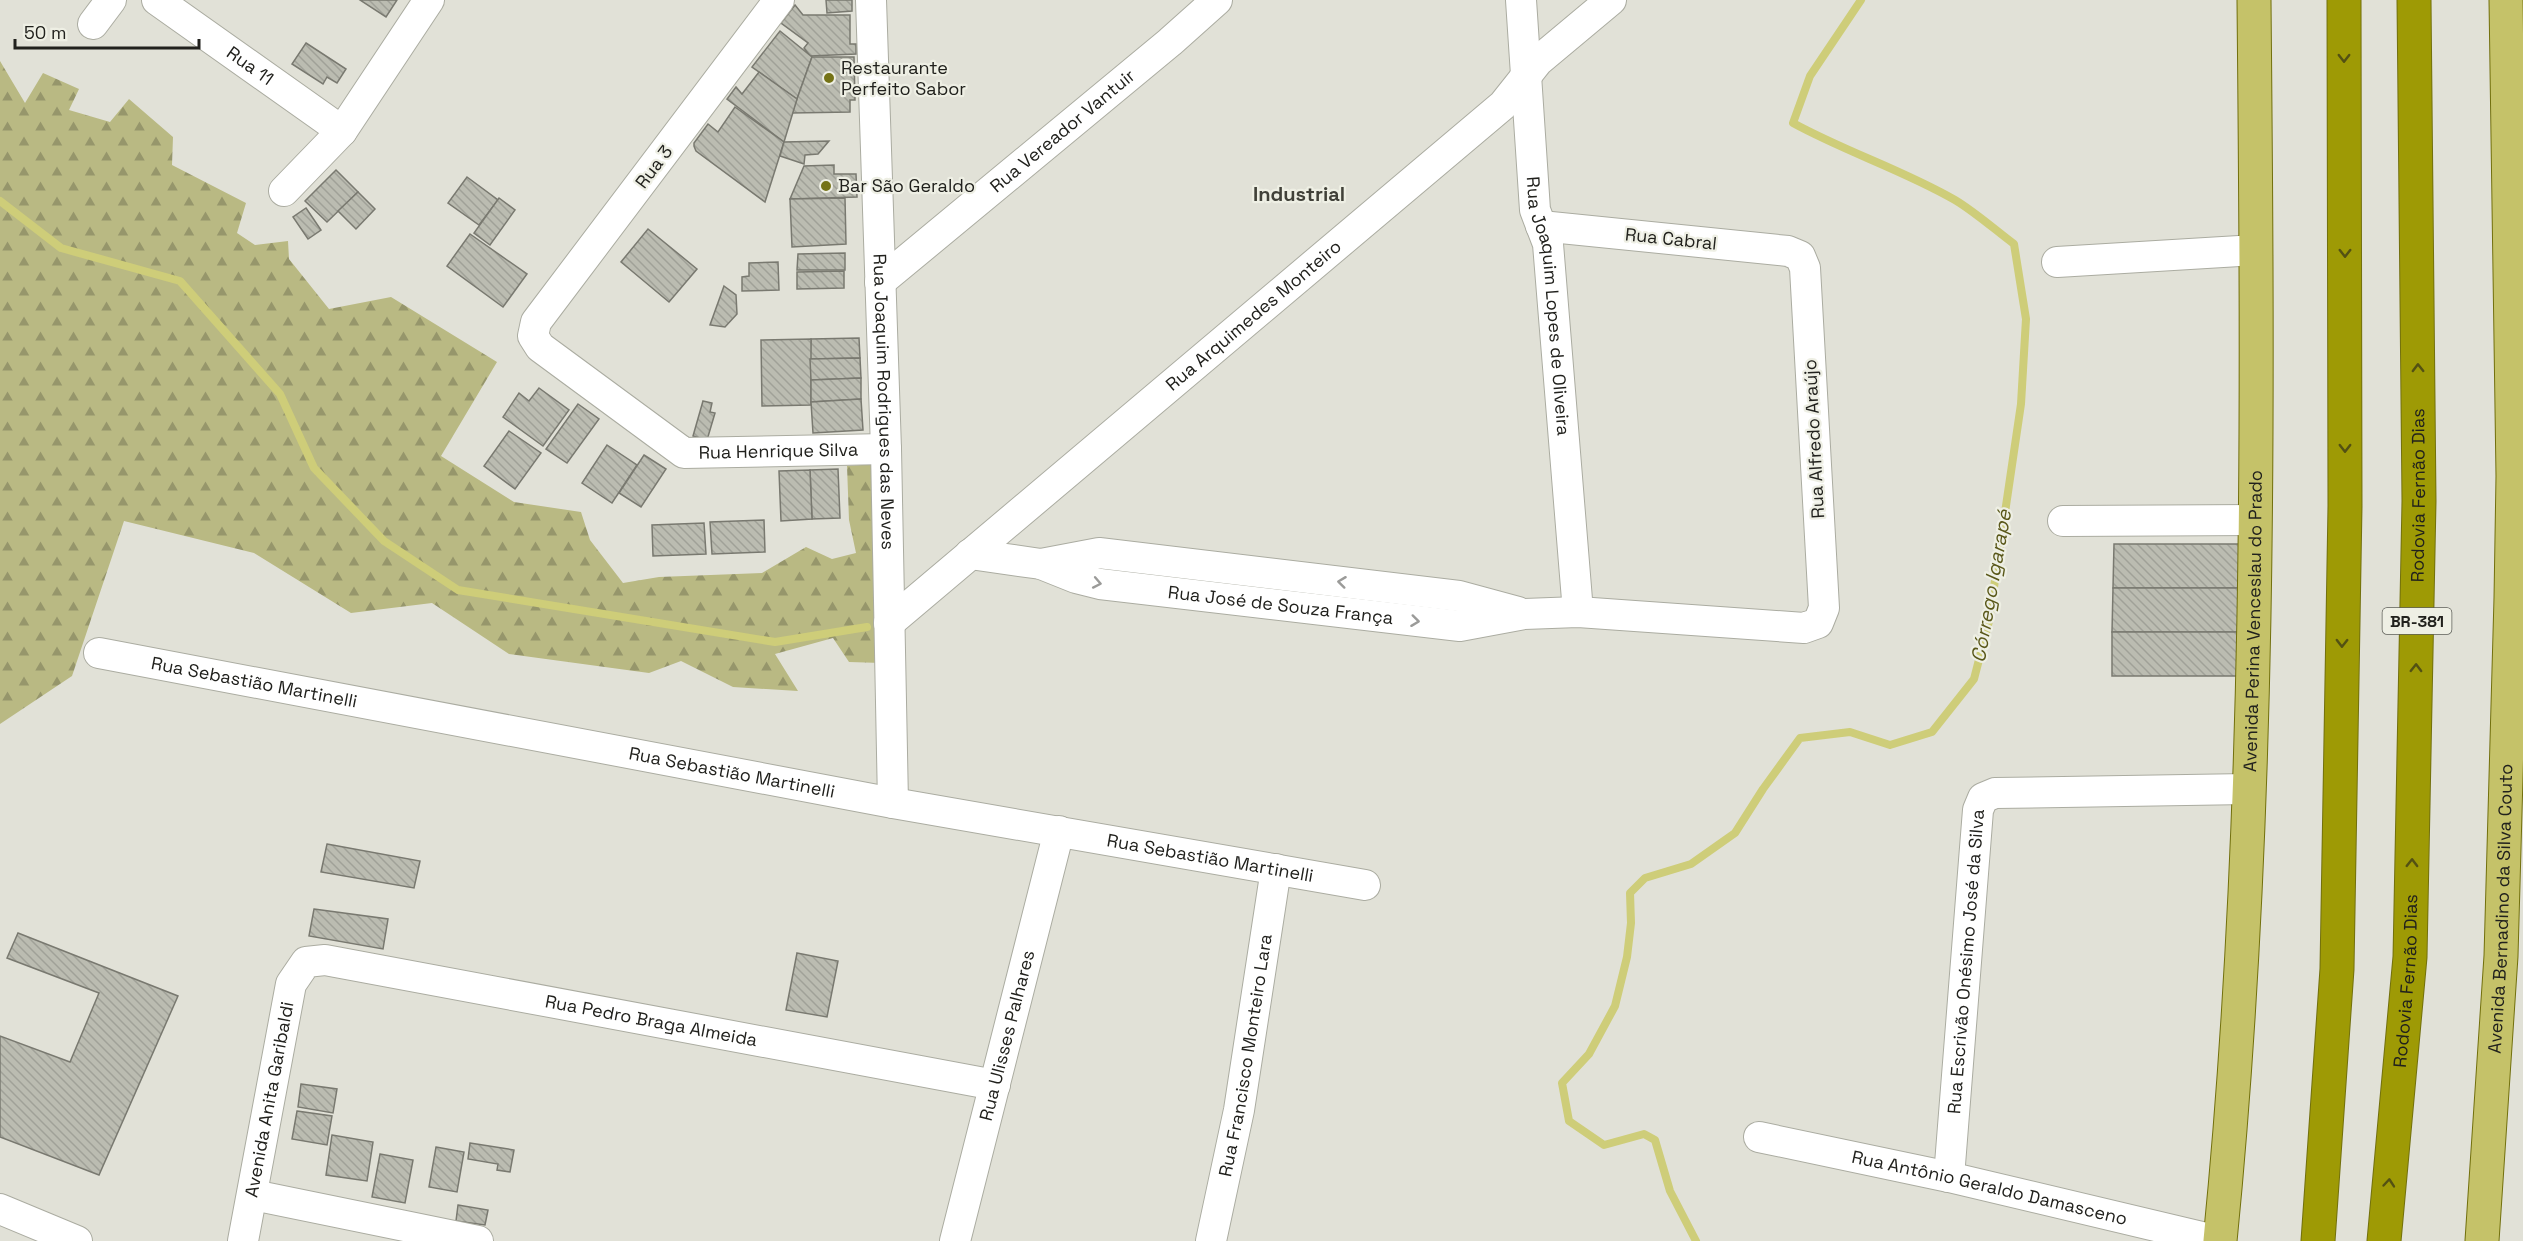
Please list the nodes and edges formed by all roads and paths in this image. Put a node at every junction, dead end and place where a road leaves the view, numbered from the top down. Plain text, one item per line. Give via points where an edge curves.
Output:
1 (111, 0) edge
2 (157, 0) edge
3 (429, 0) edge
4 (779, 0) edge
5 (871, 0) edge
6 (1217, 0) edge
7 (1521, 0) edge
8 (1611, 0) edge
9 (2254, 0) edge
10 (2344, 0) edge
11 (2414, 0) edge
12 (2506, 0) edge
13 (93, 24) dead end
14 (1526, 76) junction
15 (2515, 110) edge
16 (342, 131) junction
17 (284, 191) dead end
18 (1541, 226) junction
19 (2256, 250) junction
20 (1800, 256) joint
21 (2057, 262) dead end
22 (880, 282) junction
23 (533, 336) joint
24 (885, 449) junction
25 (2256, 520) junction
26 (2063, 521) dead end
27 (970, 554) junction
28 (2517, 598) edge
29 (1578, 612) junction
30 (1818, 622) joint
31 (889, 623) junction
32 (99, 654) dead end
33 (2248, 789) junction
34 (892, 803) junction
35 (1059, 831) junction
36 (1276, 868) junction
37 (1365, 885) dead end
38 (306, 962) joint
39 (995, 1085) junction
40 (1759, 1137) dead end
41 (1949, 1177) junction
42 (253, 1196) junction
43 (0, 1209) edge
44 (77, 1241) edge
45 (243, 1241) edge
46 (478, 1241) edge
47 (955, 1241) edge
48 (1211, 1241) edge
49 (2219, 1241) edge
50 (2318, 1241) edge
51 (2384, 1241) edge
52 (2482, 1241) edge

1 - 13 street
2 - 16 street, Rua 11
3 - 16 street
4 - 23 street, Rua 3 via 537,322
5 - 22 street, Rua Joaquim Rodrigues das Neves
6 - 22 street, Rua Vereador Vantuir
7 - 14 street, Rua Joaquim Lopes de Oliveira
8 - 14 street, Rua Arquimedes Monteiro via 1551,48
9 - 19 main road, Avenida Perina Venceslau do Prado
10 -> 50 highway via 2345,506 2337,969
51 -> 11 highway, Rodovia Fernão Dias / BR-381 via 2410,946 2420,501
12 - 15 main road, Avenida Bernadino da Silva Couto
14 - 18 street, Rua Joaquim Lopes de Oliveira via 1535,210
14 - 27 street, Rua Arquimedes Monteiro via 1503,105
15 - 28 main road, Avenida Bernadino da Silva Couto via 2513,476
16 - 17 street
18 - 20 street, Rua Cabral via 1788,251
18 - 29 street, Rua Joaquim Lopes de Oliveira via 1548,244
19 - 21 street
19 - 25 main road, Avenida Perina Venceslau do Prado
20 - 30 street, Rua Alfredo Araújo via 1804,268 1824,608
22 - 24 street, Rua Joaquim Rodrigues das Neves
23 - 24 street, Rua Henrique Silva via 540,347 684,453
24 - 31 street, Rua Joaquim Rodrigues das Neves
25 - 26 street
25 - 33 main road, Avenida Perina Venceslau do Prado
27 - 29 street, Rua José de Souza França via 1041,564 1099,553 1459,596 1524,614
27 - 31 street, Rua Arquimedes Monteiro
28 - 52 main road, Avenida Bernadino da Silva Couto via 2501,956
29 - 30 street, Rua José de Souza França via 1804,628
31 - 34 street, Rua Joaquim Rodrigues das Neves
32 - 34 street, Rua Sebastião Martinelli
33 - 41 street, Rua Escrivão Onésimo José da Silva via 1995,793 1983,798 1978,810
33 - 49 main road, Avenida Perina Venceslau do Prado via 2242,986
34 - 35 street, Rua Sebastião Martinelli
35 - 36 street, Rua Sebastião Martinelli
35 - 39 street, Rua Ulisses Palhares
36 - 37 street, Rua Sebastião Martinelli
36 - 48 street, Rua Francisco Monteiro Lara via 1239,1110
38 - 39 street, Rua Pedro Braga Almeida via 325,960
38 - 42 street, Avenida Anita Garibaldi via 291,984
39 - 47 street, Rua Ulisses Palhares
40 - 41 street, Rua Antônio Geraldo Damasceno
41 - 49 street, Rua Antônio Geraldo Damasceno
42 - 45 street, Avenida Anita Garibaldi
42 - 46 street
43 - 44 street

